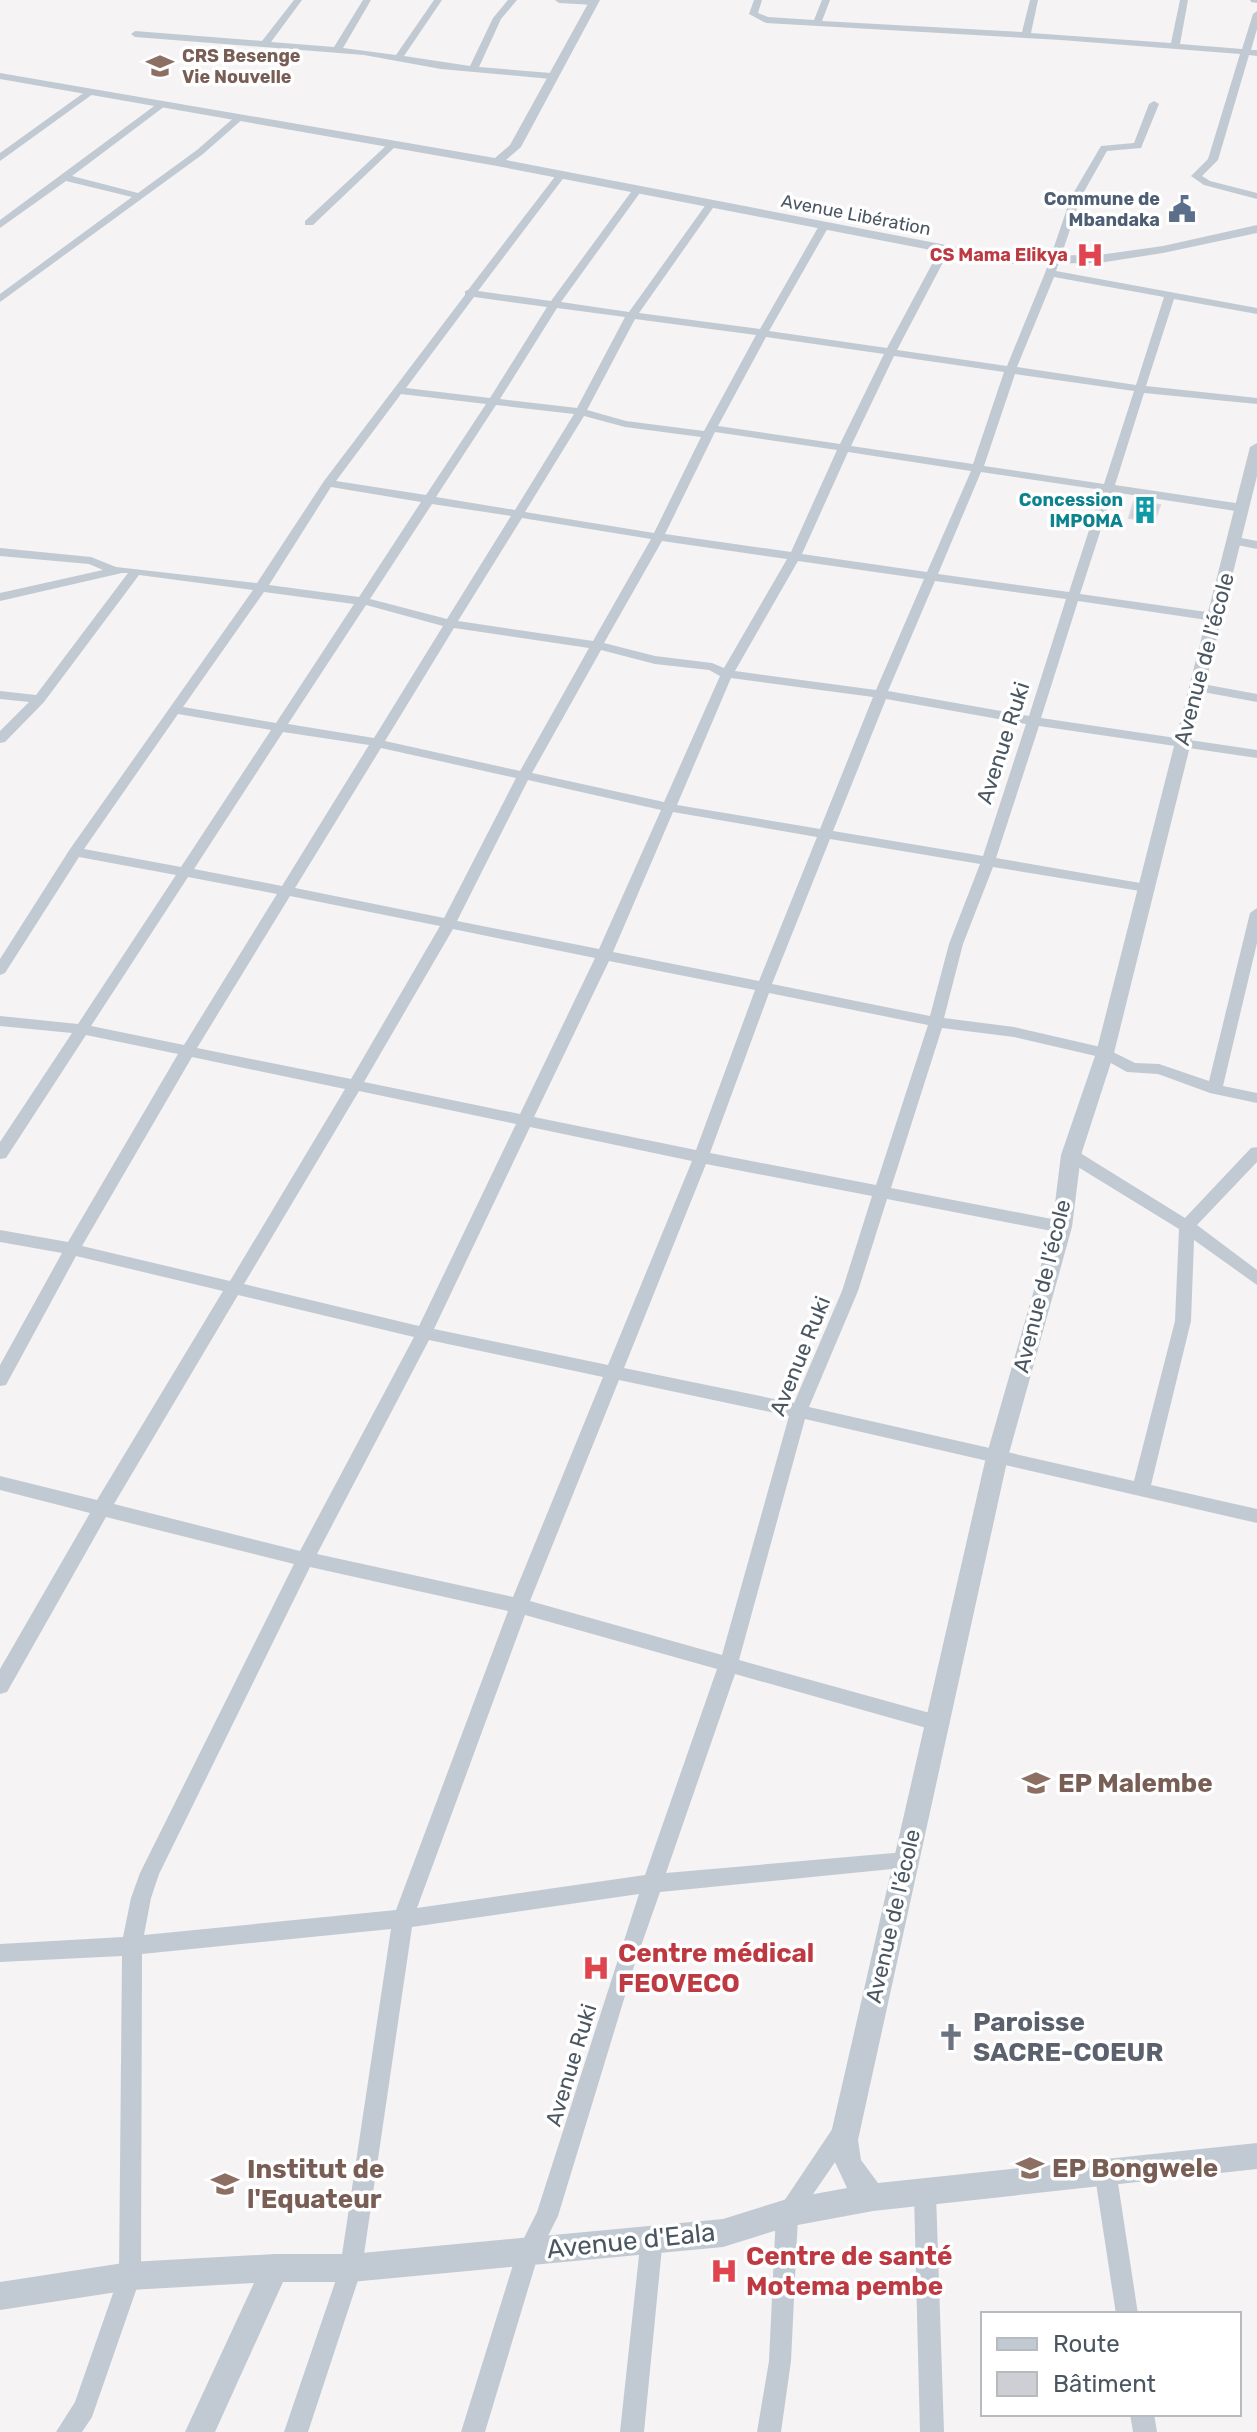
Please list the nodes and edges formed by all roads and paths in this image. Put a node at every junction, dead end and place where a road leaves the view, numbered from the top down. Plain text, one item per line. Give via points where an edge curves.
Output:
1 (298, 0) edge
2 (367, 0) edge
3 (438, 0) edge
4 (513, 0) edge
5 (559, 0) edge
6 (758, 0) edge
7 (826, 0) edge
8 (1034, 0) edge
9 (1184, 0) edge
10 (595, 1) edge
11 (1257, 14) edge
12 (817, 23) junction
13 (135, 34) dead end
14 (1026, 35) junction
15 (265, 44) junction
16 (1175, 46) junction
17 (337, 50) junction
18 (1252, 53) edge
19 (398, 58) junction
20 (473, 69) junction
21 (0, 76) edge
22 (551, 76) junction
23 (92, 91) junction
24 (164, 103) junction
25 (1154, 104) dead end
26 (240, 117) junction
27 (392, 145) junction
28 (0, 158) edge
29 (497, 162) junction
30 (560, 176) junction
31 (66, 178) junction
32 (637, 190) junction
33 (140, 196) junction
34 (1257, 196) edge
35 (710, 205) junction
36 (309, 223) dead end
37 (0, 225) edge
38 (824, 226) junction
39 (1257, 229) edge
40 (944, 251) junction
41 (1052, 268) junction
42 (469, 293) junction
43 (1170, 296) junction
44 (0, 299) edge
45 (552, 305) junction
46 (1257, 311) edge
47 (632, 315) junction
48 (764, 333) junction
49 (889, 351) junction
50 (1010, 371) junction
51 (1140, 389) junction
52 (396, 390) junction
53 (494, 400) junction
54 (1257, 401) edge
55 (581, 412) junction
56 (710, 432) junction
57 (1257, 447) edge
58 (843, 449) junction
59 (977, 469) junction
60 (328, 483) junction
61 (1110, 489) junction
62 (428, 500) junction
63 (1242, 508) junction
64 (516, 515) junction
65 (658, 537) junction
66 (1236, 541) junction
67 (1257, 545) edge
68 (0, 552) edge
69 (795, 556) junction
70 (113, 569) junction
71 (136, 571) junction
72 (931, 576) junction
73 (261, 587) junction
74 (0, 597) edge
75 (1073, 597) junction
76 (363, 601) junction
77 (1214, 617) junction
78 (451, 624) junction
79 (596, 645) junction
80 (727, 674) junction
81 (1197, 687) junction
82 (881, 694) junction
83 (0, 695) edge
84 (1257, 698) edge
85 (39, 699) junction
86 (175, 710) junction
87 (1033, 721) junction
88 (279, 728) junction
89 (0, 739) edge
90 (1183, 742) junction
91 (378, 743) junction
92 (1257, 754) edge
93 (523, 777) junction
94 (666, 807) junction
95 (825, 833) junction
96 (75, 852) junction
97 (989, 860) junction
98 (185, 871) junction
99 (1146, 888) junction
100 (287, 891) junction
101 (1257, 913) edge
102 (448, 925) junction
103 (604, 955) junction
104 (0, 970) edge
105 (764, 987) junction
106 (0, 1021) edge
107 (936, 1022) junction
108 (82, 1029) junction
109 (187, 1052) junction
110 (1105, 1053) junction
111 (352, 1086) junction
112 (1215, 1089) junction
113 (1257, 1098) edge
114 (524, 1120) junction
115 (1257, 1152) edge
116 (0, 1154) edge
117 (1071, 1155) junction
118 (701, 1157) junction
119 (883, 1191) junction
120 (1187, 1226) junction
121 (1062, 1227) junction
122 (0, 1236) edge
123 (72, 1249) junction
124 (1257, 1279) edge
125 (234, 1285) junction
126 (424, 1333) junction
127 (611, 1373) junction
128 (0, 1380) edge
129 (799, 1411) junction
130 (997, 1457) junction
131 (0, 1483) edge
132 (1141, 1490) junction
133 (102, 1508) junction
134 (1257, 1516) edge
135 (305, 1559) junction
136 (519, 1606) junction
137 (729, 1663) junction
138 (0, 1686) edge
139 (937, 1723) junction
140 (905, 1861) junction
141 (655, 1883) junction
142 (403, 1919) junction
143 (132, 1946) junction
144 (0, 1953) edge
145 (845, 2129) junction
146 (1257, 2156) edge
147 (1105, 2170) junction
148 (925, 2194) junction
149 (873, 2197) junction
150 (787, 2213) junction
151 (652, 2237) junction
152 (528, 2252) junction
153 (275, 2268) junction
154 (351, 2268) junction
155 (130, 2276) junction
156 (0, 2296) edge
157 (1127, 2312) edge
158 (68, 2432) edge
159 (200, 2432) edge
160 (296, 2432) edge
161 (473, 2432) edge
162 (632, 2432) edge
163 (769, 2432) edge
164 (932, 2432) edge

1 - 15 street
2 - 17 street
3 - 19 street
4 - 20 street via 497,18
5 - 10 street
6 - 12 street via 756,18
7 - 12 street
8 - 14 street
9 - 16 street
10 - 22 street
11 - 18 street
12 - 14 street
13 - 15 street
14 - 16 street
15 - 17 street
16 - 18 street
17 - 19 street
18 - 34 street via 1213,160 1196,176
19 - 20 street
20 - 22 street
21 - 23 street, Avenue Libération
22 - 29 street via 515,147
23 - 24 street, Avenue Libération
23 - 28 street
24 - 26 street, Avenue Libération
24 - 31 street
25 - 41 street via 1138,146 1104,148 1076,197
26 - 27 street, Avenue Libération
26 - 33 street
27 - 29 street, Avenue Libération
27 - 36 street
29 - 30 street, Avenue Libération
30 - 32 street, Avenue Libération
30 - 42 street
31 - 33 street
31 - 37 street
32 - 35 street, Avenue Libération
32 - 45 street
33 - 44 street
35 - 38 street, Avenue Libération
35 - 47 street
38 - 40 street, Avenue Libération
38 - 48 street
39 - 41 street, Avenue Libération
40 - 41 street, Avenue Libération
40 - 49 street
41 - 43 street
41 - 50 street
42 - 45 street
42 - 52 street
43 - 46 street
43 - 51 street, Avenue Ruki
45 - 47 street
45 - 53 street
47 - 48 street
47 - 55 street
48 - 49 street
48 - 56 street
49 - 50 street
49 - 58 street
50 - 51 street
50 - 59 street
51 - 54 street
51 - 61 street, Avenue Ruki
52 - 53 street
52 - 60 street
53 - 55 street
53 - 62 street
55 - 56 street via 625,424
55 - 64 street
56 - 58 street
56 - 65 street
57 - 63 street, Avenue de l'école
58 - 59 street
58 - 69 street
59 - 61 street
59 - 72 street
60 - 62 street
60 - 73 street
61 - 63 street
61 - 75 street, Avenue Ruki
62 - 64 street
62 - 76 street
63 - 66 street, Avenue de l'école
64 - 65 street
64 - 78 street
65 - 69 street
65 - 79 street
66 - 67 street
66 - 77 street, Avenue de l'école
68 - 70 street via 91,561
69 - 72 street
69 - 80 street
70 - 71 street
70 - 74 street
71 - 73 street
71 - 85 street
72 - 75 street
72 - 82 street
73 - 76 street
73 - 86 street
75 - 77 street
75 - 87 street, Avenue Ruki
76 - 78 street
76 - 88 street
77 - 81 street, Avenue de l'école
78 - 79 street
78 - 91 street
79 - 80 street
79 - 93 street
80 - 82 street
80 - 94 street
81 - 84 street
81 - 90 street, Avenue de l'école
82 - 87 street
82 - 95 street
83 - 85 street
85 - 89 street
86 - 88 street
86 - 96 street
87 - 90 street
87 - 97 street, Avenue Ruki
88 - 91 street
88 - 98 street
90 - 92 street
90 - 99 street, Avenue de l'école
91 - 93 street
91 - 100 street
93 - 94 street
93 - 102 street
94 - 95 street
94 - 103 street
95 - 97 street
95 - 105 street
96 - 98 street
96 - 104 street
97 - 99 street
97 - 107 street, Avenue Ruki via 956,944
98 - 100 street
98 - 108 street
99 - 110 street, Avenue de l'école
100 - 102 street
100 - 109 street
101 - 112 street
102 - 103 street
102 - 111 street
103 - 105 street
103 - 114 street
105 - 107 street
105 - 118 street
106 - 108 street
107 - 110 street via 1014,1032
107 - 119 street, Avenue Ruki
108 - 109 street
108 - 116 street
109 - 111 street
109 - 123 street
110 - 112 street via 1132,1068 1159,1069
110 - 117 street, Avenue de l'école
111 - 114 street
111 - 125 street
112 - 113 street
114 - 118 street
114 - 126 street
115 - 120 street
117 - 120 street
117 - 121 street, Avenue de l'école
118 - 119 street
118 - 127 street
119 - 121 street
119 - 129 street, Avenue Ruki via 850,1291
120 - 124 street
120 - 132 street via 1183,1321
121 - 130 street, Avenue de l'école
122 - 123 street
123 - 125 street
123 - 128 street
125 - 126 street
125 - 133 street
126 - 127 street
126 - 135 street
127 - 129 street
127 - 136 street
129 - 130 street
129 - 137 street, Avenue Ruki
130 - 132 street
130 - 139 street, Avenue de l'école
131 - 133 street
132 - 134 street
133 - 135 street
133 - 138 street
135 - 136 street
135 - 143 street via 150,1873
136 - 137 street
136 - 142 street
137 - 139 street
137 - 141 street, Avenue Ruki
139 - 140 street, Avenue de l'école
140 - 141 street
140 - 145 street, Avenue de l'école
141 - 142 street
141 - 152 street, Avenue Ruki via 547,2216
142 - 143 street
142 - 154 street
143 - 144 street
143 - 155 street
145 - 149 street, Avenue de l'école via 847,2163
145 - 150 street
146 - 147 street, Avenue d'Eala
147 - 148 street, Avenue d'Eala
147 - 157 street
148 - 149 street, Avenue d'Eala
148 - 164 street
149 - 150 street, Avenue d'Eala
150 - 151 street, Avenue d'Eala via 723,2233
150 - 163 street via 780,2361
151 - 152 street, Avenue d'Eala
151 - 162 street
152 - 154 street, Avenue d'Eala
152 - 161 street, Avenue Ruki
153 - 154 street, Avenue d'Eala
153 - 155 street, Avenue d'Eala
153 - 159 street
154 - 160 street
155 - 156 street, Avenue d'Eala
155 - 158 street via 84,2409

